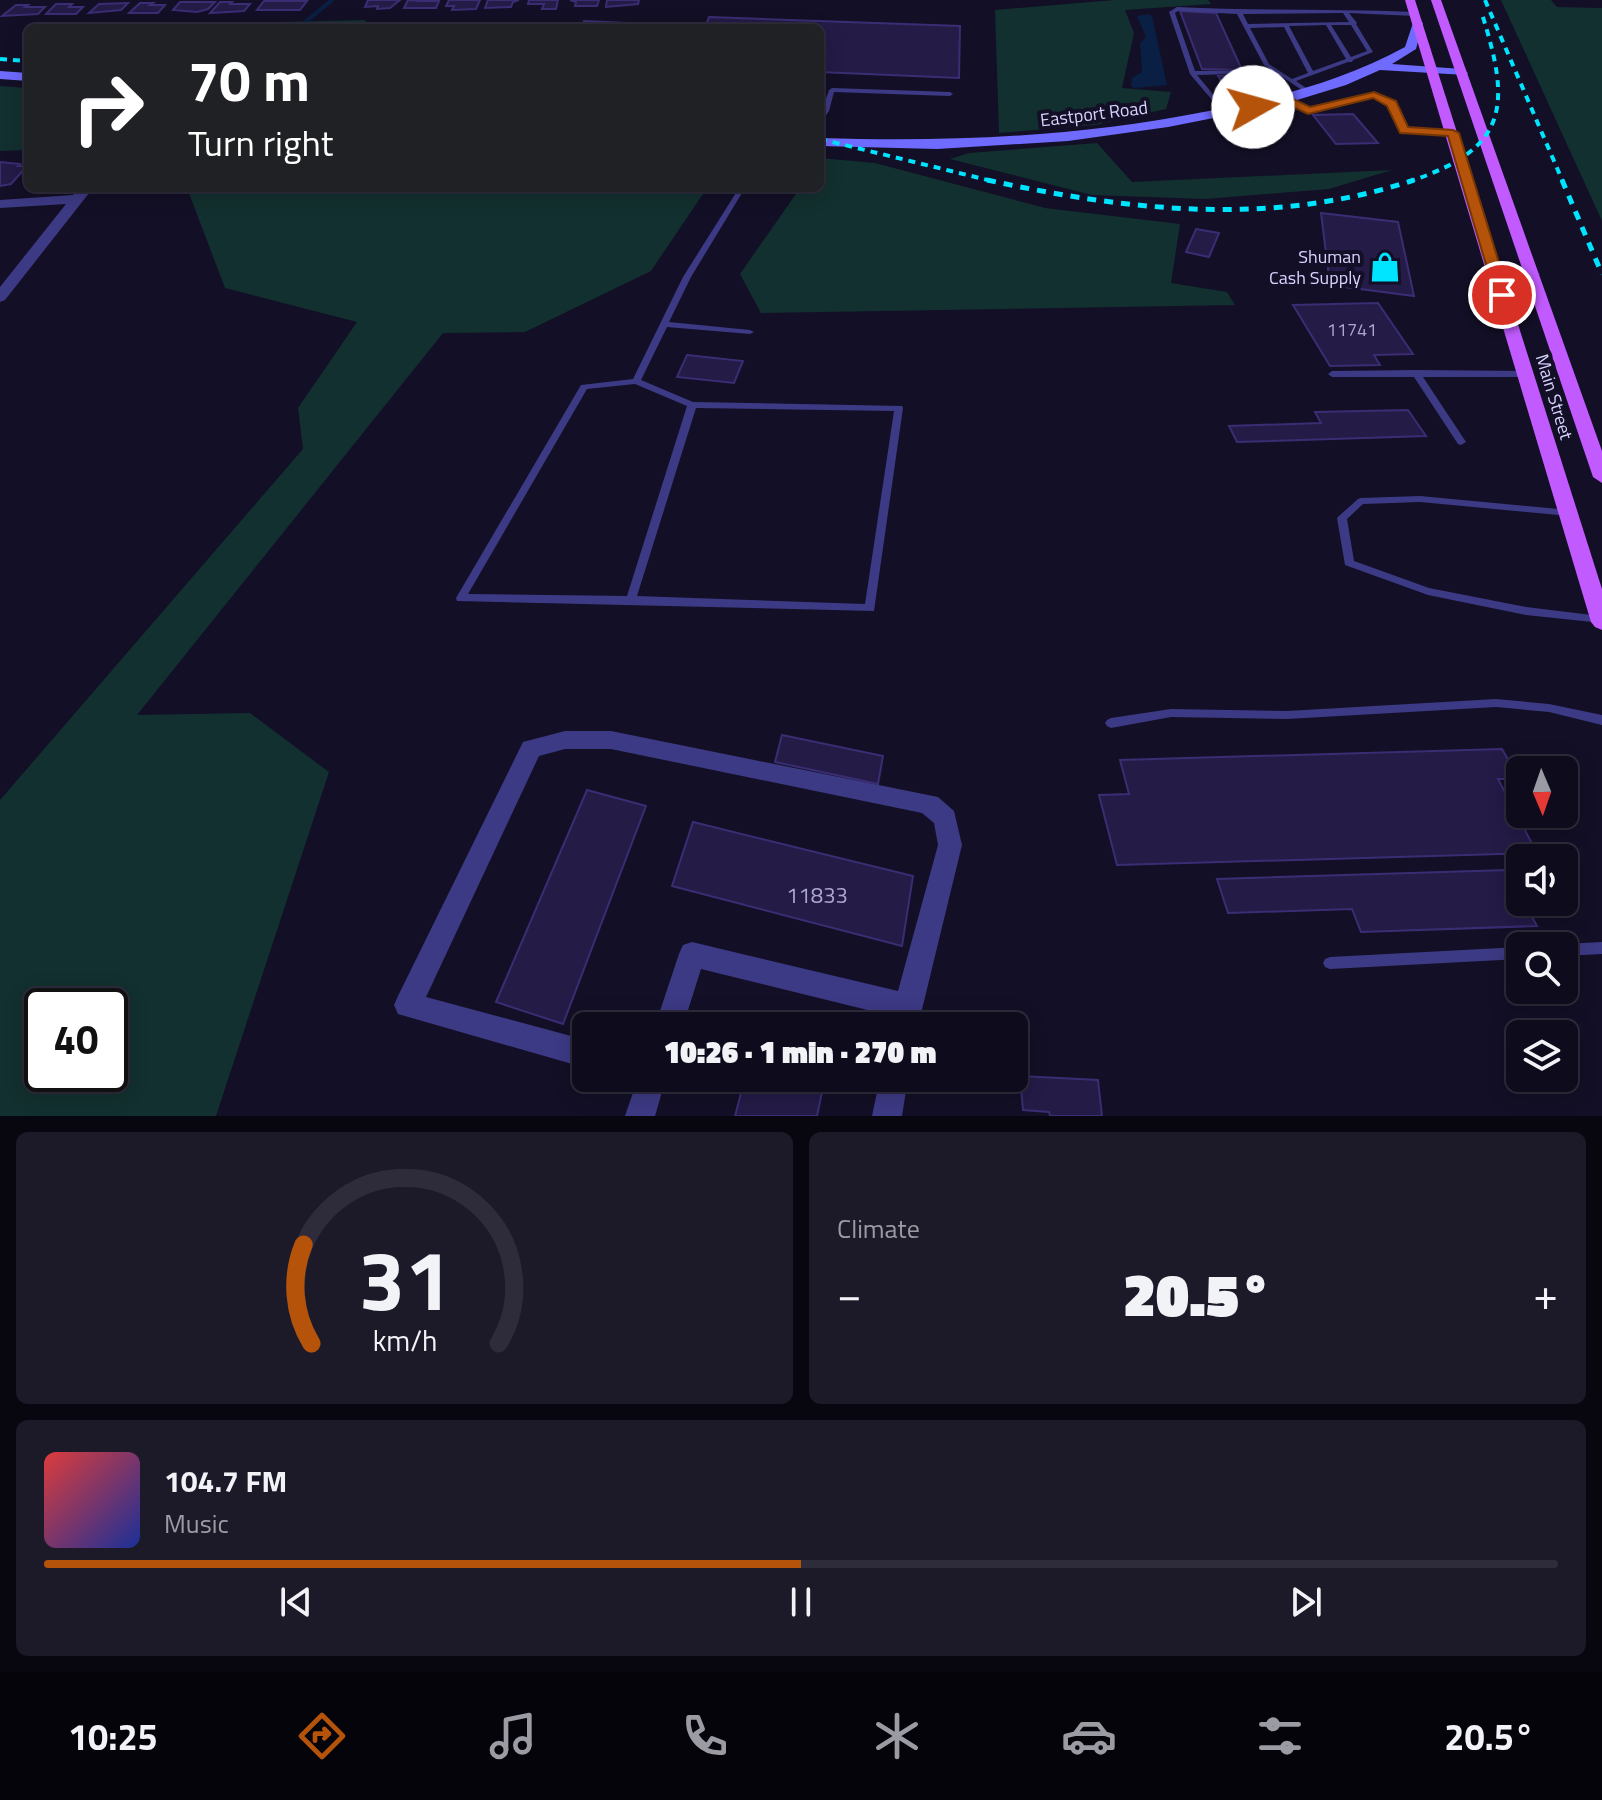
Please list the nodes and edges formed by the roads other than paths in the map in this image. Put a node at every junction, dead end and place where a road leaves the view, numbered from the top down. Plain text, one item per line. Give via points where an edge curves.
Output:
1 (1436, 0) edge
2 (1345, 11) junction
3 (1239, 12) junction
4 (1414, 12) edge
5 (1354, 23) junction
6 (1328, 24) junction
7 (1286, 25) junction
8 (1246, 26) junction
9 (1350, 61) junction
10 (1379, 66) junction
11 (1277, 72) junction
12 (1193, 73) junction
13 (1367, 73) junction
14 (1434, 73) junction
15 (1312, 74) junction
16 (0, 75) edge
17 (1463, 76) junction
18 (24, 77) edge
19 (1291, 81) junction
20 (1310, 93) junction
21 (950, 94) dead end
22 (1287, 99) junction
23 (1225, 112) junction
24 (824, 114) edge
25 (1453, 133) junction
26 (824, 142) edge
27 (740, 192) edge
28 (82, 194) edge
29 (0, 201) edge
30 (0, 213) edge
31 (66, 213) junction
32 (1494, 269) junction
33 (1532, 274) junction
34 (0, 297) edge
35 (664, 324) junction
36 (750, 332) dead end
37 (1416, 373) junction
38 (1332, 374) dead end
39 (1526, 374) junction
40 (636, 381) junction
41 (692, 405) junction
42 (1461, 442) dead end
43 (1602, 477) edge
44 (1569, 513) junction
45 (631, 600) junction
46 (1602, 621) edge
47 (1602, 720) edge
48 (1111, 723) dead end
49 (1602, 948) edge
50 (1578, 949) edge
51 (1506, 954) edge
52 (1330, 963) dead end
53 (673, 1012) edge
54 (892, 1012) edge
55 (907, 1012) edge
56 (572, 1050) edge
57 (648, 1092) edge
58 (891, 1092) edge
59 (640, 1116) edge
60 (887, 1116) edge

1 - 17 main road, Main Street
2 - 3 lane
2 - 4 lane
2 - 5 lane
3 - 8 lane
3 - 12 lane via 1172,12
4 - 10 street via 1410,49
4 - 14 main road, Main Street
5 - 6 lane
5 - 9 lane via 1370,52
6 - 7 lane
6 - 9 lane
7 - 8 lane
7 - 15 lane
8 - 11 lane via 1267,65
9 - 15 lane
10 - 13 street, Eastport Road
10 - 14 street, Eastport Road
11 - 12 lane
11 - 19 lane
12 - 23 lane
13 - 14 street, Eastport Road
13 - 20 street, Eastport Road
14 - 17 street, Eastport Road
14 - 25 main road, Main Street
15 - 19 lane
16 - 18 street
17 - 33 main road, Main Street
19 - 20 lane
20 - 22 street, Eastport Road
21 - 24 lane via 832,90
22 - 23 street, Eastport Road
22 - 25 lane via 1308,111 1374,95 1392,104 1404,130
23 - 26 street, Eastport Road via 1025,140 937,145
25 - 32 main road, Main Street
27 - 35 lane
28 - 29 street
28 - 31 street
30 - 31 street
31 - 34 street
32 - 33 street
32 - 39 main road, Main Street
33 - 43 main road, Main Street
35 - 36 lane
35 - 40 lane
37 - 38 lane
37 - 39 lane
37 - 42 lane
39 - 44 main road, Main Street
40 - 41 lane
40 - 45 lane via 584,387 461,598
41 - 45 lane
41 - 45 lane via 899,408 870,608
44 - 46 main road, Main Street
44 - 46 lane via 1420,499 1361,501 1342,518 1349,563 1428,591
47 - 48 lane via 1496,703 1287,715 1171,713
49 - 50 lane
51 - 52 lane
53 - 54 street via 692,954
55 - 56 street via 950,845 945,818 929,804 611,740 565,740 531,749 408,1005
57 - 59 street
58 - 60 street

